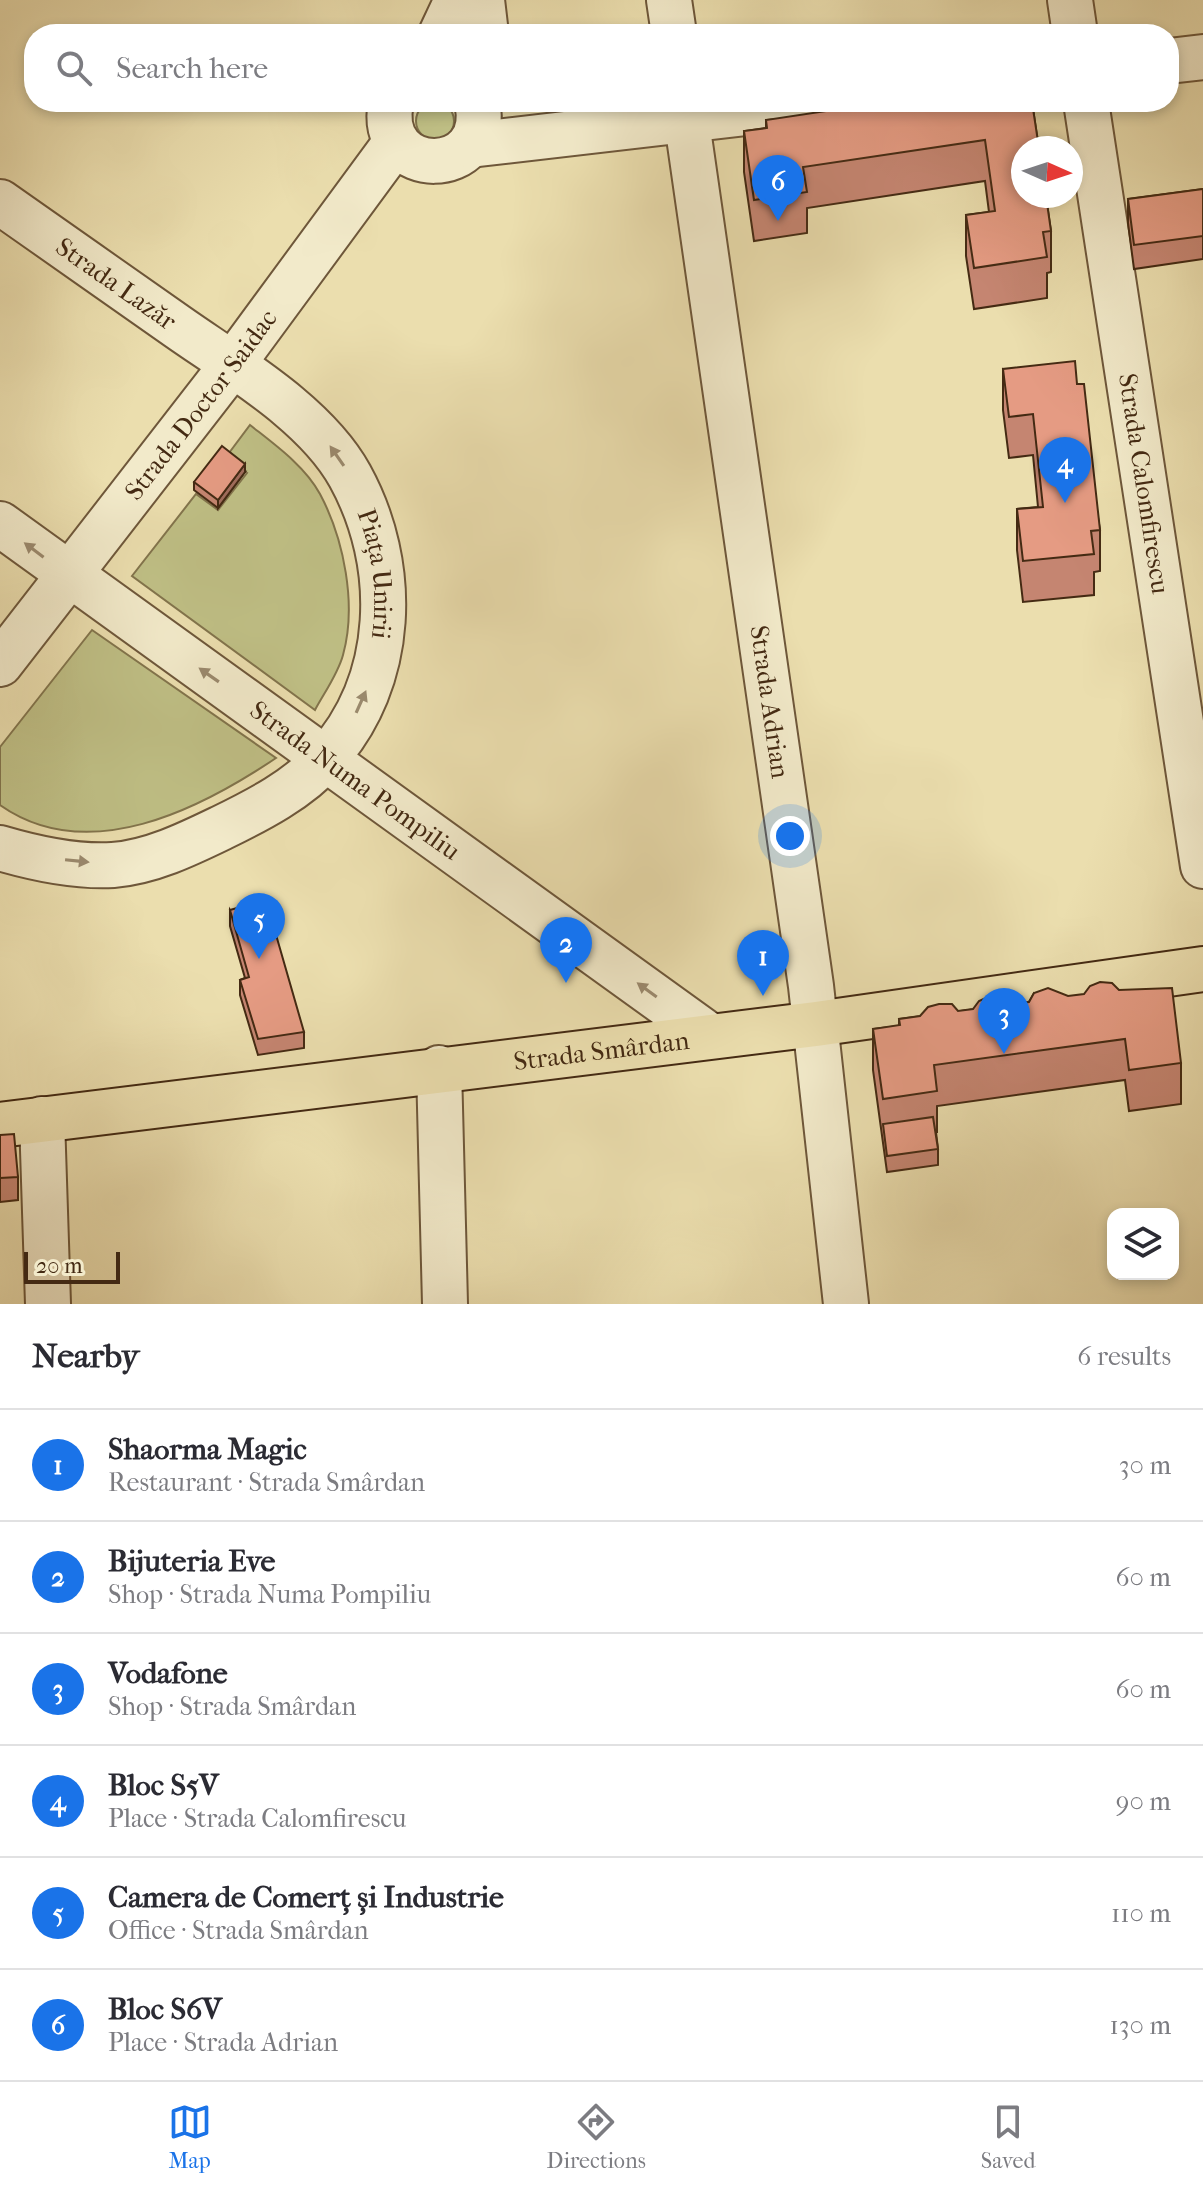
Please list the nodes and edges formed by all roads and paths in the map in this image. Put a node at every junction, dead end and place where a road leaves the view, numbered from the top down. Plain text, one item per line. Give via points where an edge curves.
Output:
1 (457, 0) edge
2 (482, 0) edge
3 (669, 0) edge
4 (1070, 0) edge
5 (446, 24) edge
6 (485, 24) edge
7 (673, 24) edge
8 (1074, 24) edge
9 (1203, 57) edge
10 (1179, 60) edge
11 (685, 112) edge
12 (1088, 112) edge
13 (477, 117) edge
14 (394, 122) edge
15 (0, 202) edge
16 (232, 365) junction
17 (0, 524) edge
18 (69, 576) junction
19 (0, 664) edge
20 (327, 758) junction
21 (0, 848) edge
22 (1203, 866) edge
23 (1203, 969) edge
24 (816, 1024) junction
25 (710, 1036) junction
26 (439, 1068) junction
27 (42, 1119) junction
28 (0, 1125) edge
29 (48, 1304) edge
30 (445, 1304) edge
31 (846, 1304) edge

1 - 5 street
2 - 6 street
3 - 7 street
4 - 8 street
9 - 10 street
11 - 13 street
11 - 24 street, Strada Adrian
12 - 22 street, Strada Calomfirescu
13 - 14 street, Strada Doctor Saidac via 459,154 433,162 418,159
14 - 16 street, Strada Doctor Saidac
15 - 16 street, Strada Lazăr
16 - 18 street, Strada Doctor Saidac
20 -> 16 street, Piața Unirii via 357,713 381,655 386,613 378,553 351,476 330,446
18 -> 17 street, Strada Numa Pompiliu
18 - 19 street, Strada Doctor Saidac
20 -> 18 street, Strada Numa Pompiliu
21 -> 20 street, Piața Unirii via 112,865 143,860 247,815
25 -> 20 street, Strada Numa Pompiliu
23 - 24 main road, Strada Smârdan
24 - 25 main road, Strada Smârdan
24 - 31 street, Strada Adrian
25 - 26 main road, Strada Smârdan
26 - 27 main road, Strada Smârdan
26 - 30 street
27 - 28 main road, Strada Smârdan
27 - 29 street

